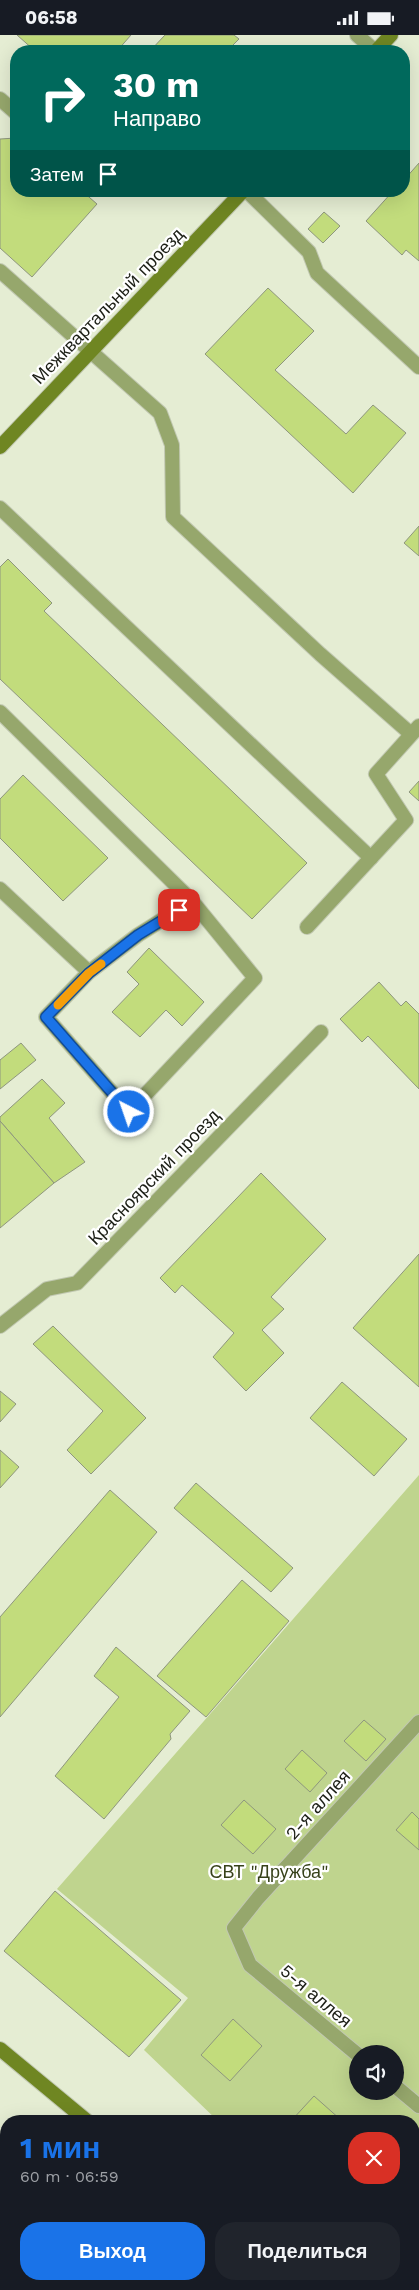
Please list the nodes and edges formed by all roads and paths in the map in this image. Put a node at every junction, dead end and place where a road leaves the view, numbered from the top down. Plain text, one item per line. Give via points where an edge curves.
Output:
1 (357, 35) edge
2 (391, 35) edge
3 (368, 45) edge
4 (381, 45) edge
5 (0, 99) edge
6 (10, 108) edge
7 (237, 197) edge
8 (253, 197) edge
9 (0, 271) edge
10 (91, 351) junction
11 (419, 367) edge
12 (0, 447) edge
13 (0, 508) edge
14 (0, 713) edge
15 (415, 730) edge
16 (371, 858) junction
17 (0, 889) edge
18 (192, 901) junction
19 (307, 927) dead end
20 (89, 973) junction
21 (321, 1032) dead end
22 (0, 1326) edge
23 (419, 1722) edge
24 (250, 1965) joint
25 (349, 2048) edge
26 (0, 2049) edge
27 (404, 2093) edge
28 (419, 2105) edge
29 (80, 2115) edge

1 - 3 street
2 - 4 main road
5 - 6 street
7 - 10 main road, Межквартальный проезд
8 - 11 street via 309,252 317,273
9 - 10 street
10 - 12 main road, Межквартальный проезд
10 - 15 street via 160,413 172,445 173,517 320,653
13 - 16 street
14 - 18 street
15 - 16 street via 376,774 406,820
16 - 19 street
17 - 20 street
18 - 20 street via 138,935
18 - 20 street via 255,977 129,1112 46,1017
21 - 22 street, Красноярский проезд via 77,1283 47,1289
23 - 24 street, 2-я аллея via 234,1928
24 - 25 street, 5-я аллея
26 - 29 main road
27 - 28 street

